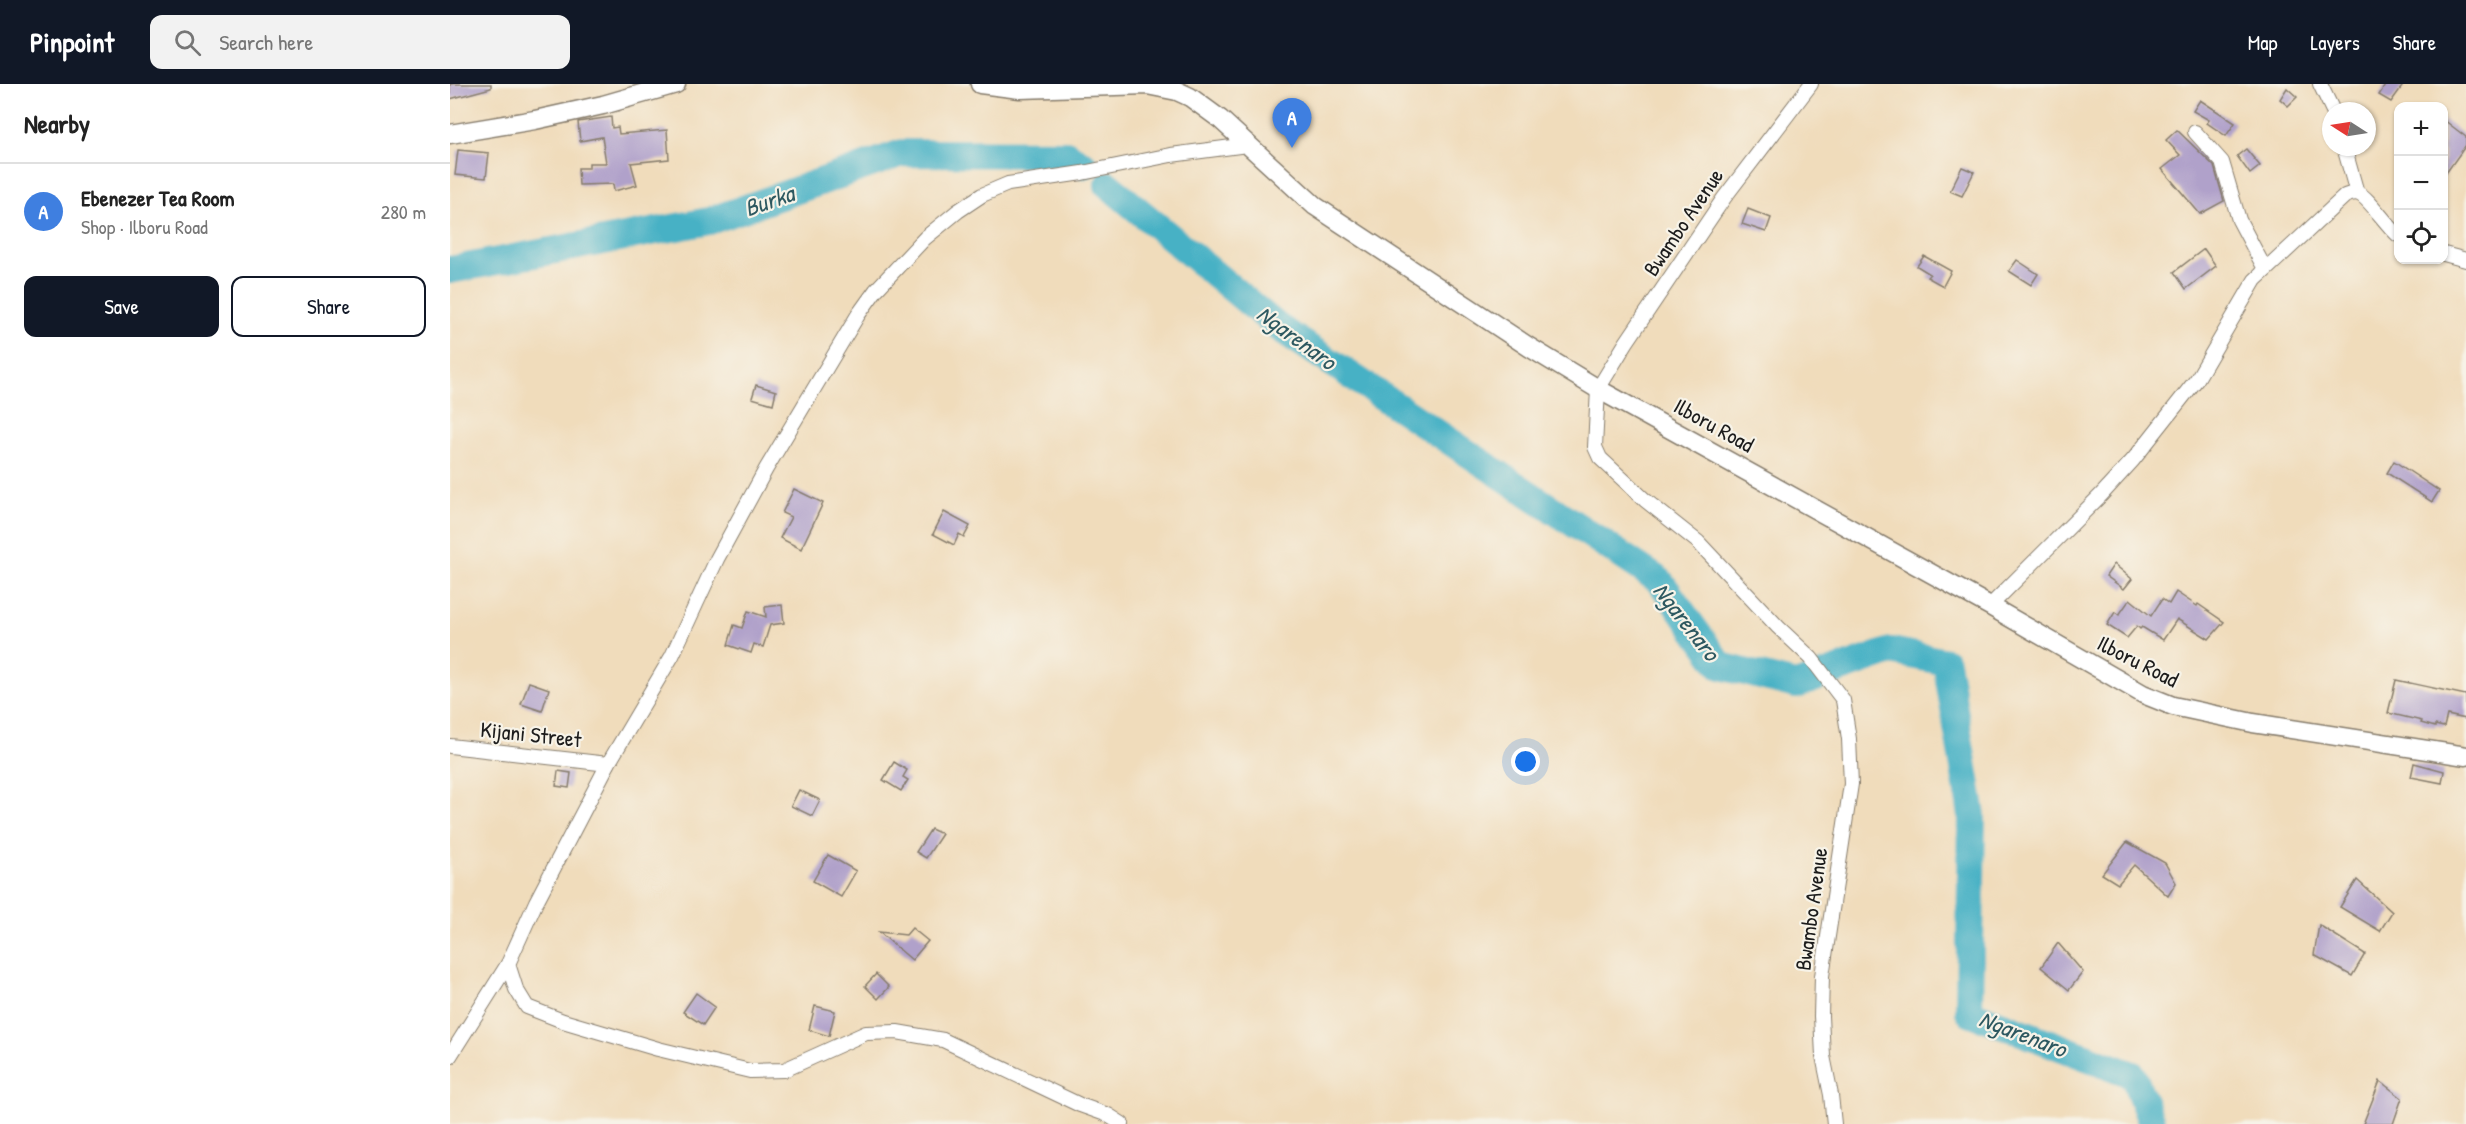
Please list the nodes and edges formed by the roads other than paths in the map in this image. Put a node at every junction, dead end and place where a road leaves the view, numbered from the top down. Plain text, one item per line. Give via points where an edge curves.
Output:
1 (676, 84) edge
2 (980, 84) edge
3 (2320, 84) edge
4 (1159, 85) edge
5 (1809, 85) edge
6 (2329, 102) edge
7 (2195, 132) dead end
8 (450, 134) edge
9 (1247, 145) junction
10 (2347, 156) edge
11 (2357, 193) junction
12 (2394, 232) edge
13 (2448, 255) edge
14 (2465, 258) edge
15 (2265, 269) junction
16 (1598, 389) junction
17 (1990, 606) junction
18 (450, 746) edge
19 (2466, 756) edge
20 (608, 764) junction
21 (508, 964) junction
22 (450, 1056) edge
23 (1122, 1124) edge
24 (1834, 1124) edge

1 - 8 street via 603,105
2 - 4 street, Ilboru Road via 1020,89
3 - 6 street
4 - 9 street, Ilboru Road via 1190,97
5 - 16 street, Bwambo Avenue via 1724,198
7 - 15 street via 2222,162 2238,220
9 - 16 street, Ilboru Road via 1294,189 1342,225
9 - 20 street via 1008,184 982,195 925,238 858,315 766,469 717,559 672,656
10 - 11 street
11 - 12 street
11 - 15 street via 2345,196
13 - 14 street
15 - 17 street via 2197,379 2133,460
16 - 17 street, Ilboru Road
16 - 24 street, Bwambo Avenue via 1594,447 1600,458 1698,542 1811,658 1843,700 1851,784 1822,976 1821,1016
17 - 19 street, Ilboru Road via 2104,674 2173,706 2253,723
18 - 20 street, Kijani Street
20 - 21 street
21 - 22 street
21 - 23 street via 516,990 527,1006 563,1022 657,1049 750,1071 768,1071 784,1070 866,1033 924,1035 943,1040

